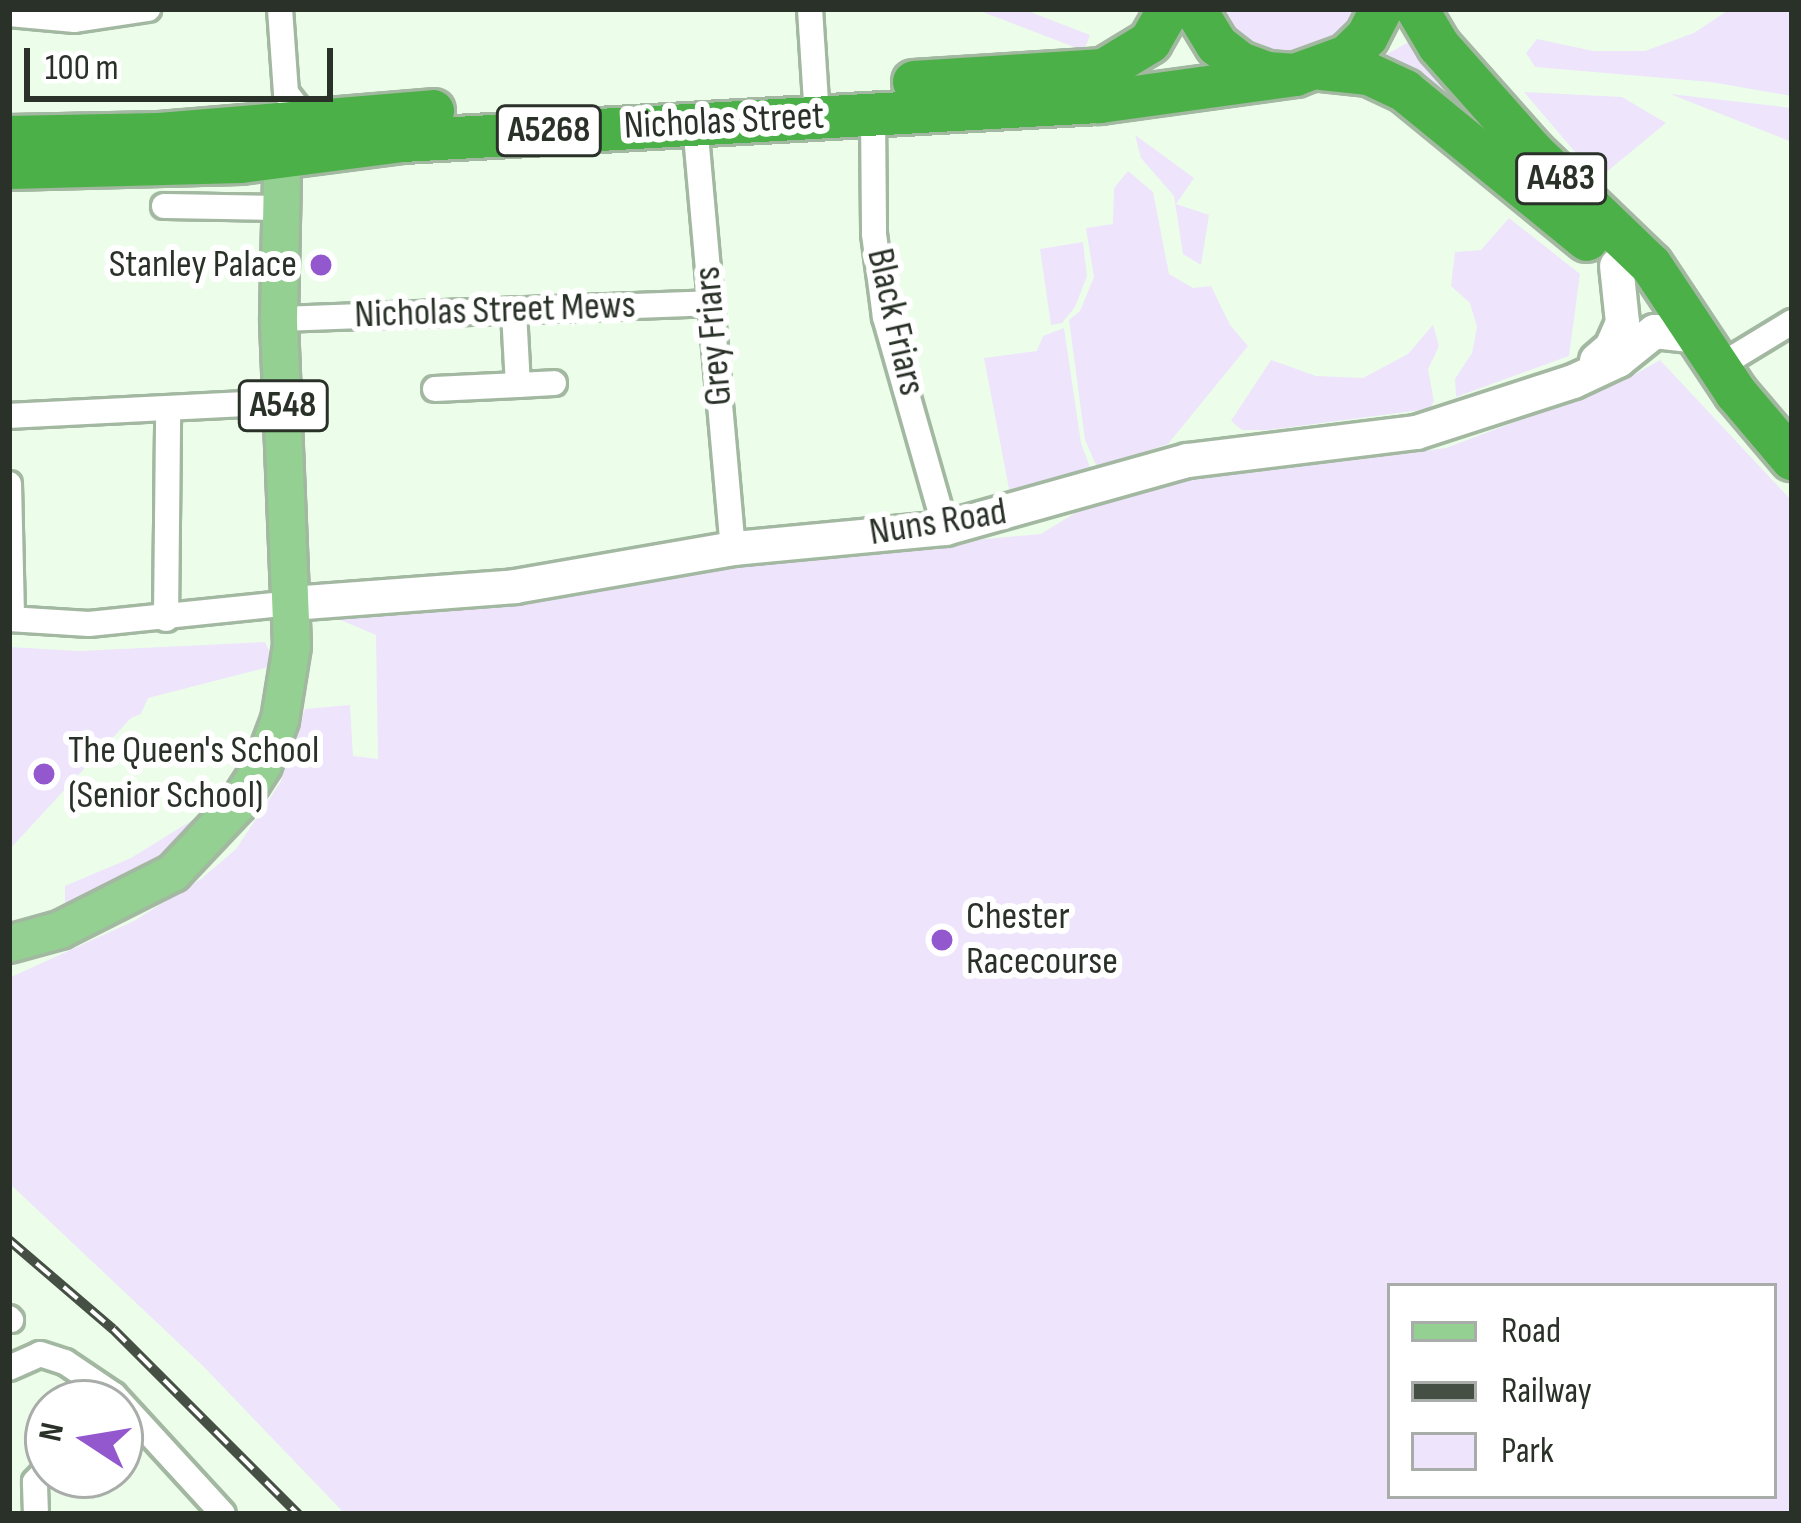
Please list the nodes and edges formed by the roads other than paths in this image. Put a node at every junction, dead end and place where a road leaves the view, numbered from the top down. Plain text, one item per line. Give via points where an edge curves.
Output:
1 (148, 9) edge
2 (280, 9) edge
3 (810, 9) edge
4 (1169, 9) edge
5 (1195, 9) edge
6 (1382, 9) edge
7 (1417, 9) edge
8 (9, 14) edge
9 (75, 14) edge
10 (1309, 72) junction
11 (816, 103) junction
12 (874, 113) junction
13 (695, 124) junction
14 (9, 137) edge
15 (278, 139) junction
16 (9, 168) edge
17 (164, 206) dead end
18 (282, 208) junction
19 (1616, 265) junction
20 (711, 303) junction
21 (514, 312) junction
22 (279, 319) junction
23 (1792, 322) edge
24 (1708, 350) junction
25 (1573, 381) junction
26 (554, 383) dead end
27 (518, 385) junction
28 (435, 389) dead end
29 (283, 402) junction
30 (168, 410) junction
31 (9, 416) edge
32 (1792, 459) edge
33 (9, 484) edge
34 (945, 528) junction
35 (733, 548) junction
36 (291, 603) junction
37 (11, 619) edge
38 (166, 620) junction
39 (14, 945) edge
40 (9, 1368) edge
41 (86, 1379) edge
42 (144, 1433) edge
43 (224, 1514) edge

1 - 9 street
2 - 15 street via 286,93
3 - 11 street
4 - 11 highway, Nicholas Street / A5268 via 1150,42 1104,70
5 - 10 highway via 1216,46 1240,63
6 - 10 highway via 1366,37
7 - 24 highway, A483 via 1438,46 1533,152 1651,265
8 - 9 street
10 - 12 highway, Nicholas Street / A5268 via 1099,102
10 - 19 highway, A483 via 1370,74 1405,91
11 - 12 highway, Nicholas Street / A5268
11 - 13 highway, Nicholas Street / A5268
11 - 15 highway, Nicholas Street / A5268
12 - 34 street, Black Friars via 874,234 885,316
13 - 15 highway, Nicholas Street / A5268 via 403,141
13 - 20 street, Grey Friars
14 - 15 highway, Nicholas Street / A5268
15 - 16 highway, Nicholas Street / A5268
15 - 18 main road, A548
17 - 18 street
18 - 22 main road, A548
19 - 24 highway, A483
19 - 25 street, Nuns Road via 1624,303 1618,334
20 - 21 street, Nicholas Street Mews
20 - 35 street, Grey Friars
21 - 22 street, Nicholas Street Mews
21 - 27 street
22 - 29 main road, A548
23 - 24 street
24 - 25 street, Nuns Road via 1654,331
24 - 32 highway, A483
25 - 34 street, Nuns Road via 1416,432 1186,460
26 - 27 street
27 - 28 street
29 - 30 street
29 - 36 main road, A548
30 - 31 street
30 - 38 street
33 - 37 street
34 - 35 street, Nuns Road
35 - 36 street, Nuns Road via 515,586
36 - 38 street
36 - 39 main road, A548 via 280,720 262,765 205,842 140,893
37 - 38 street
40 - 41 street via 40,1354
42 - 43 street

